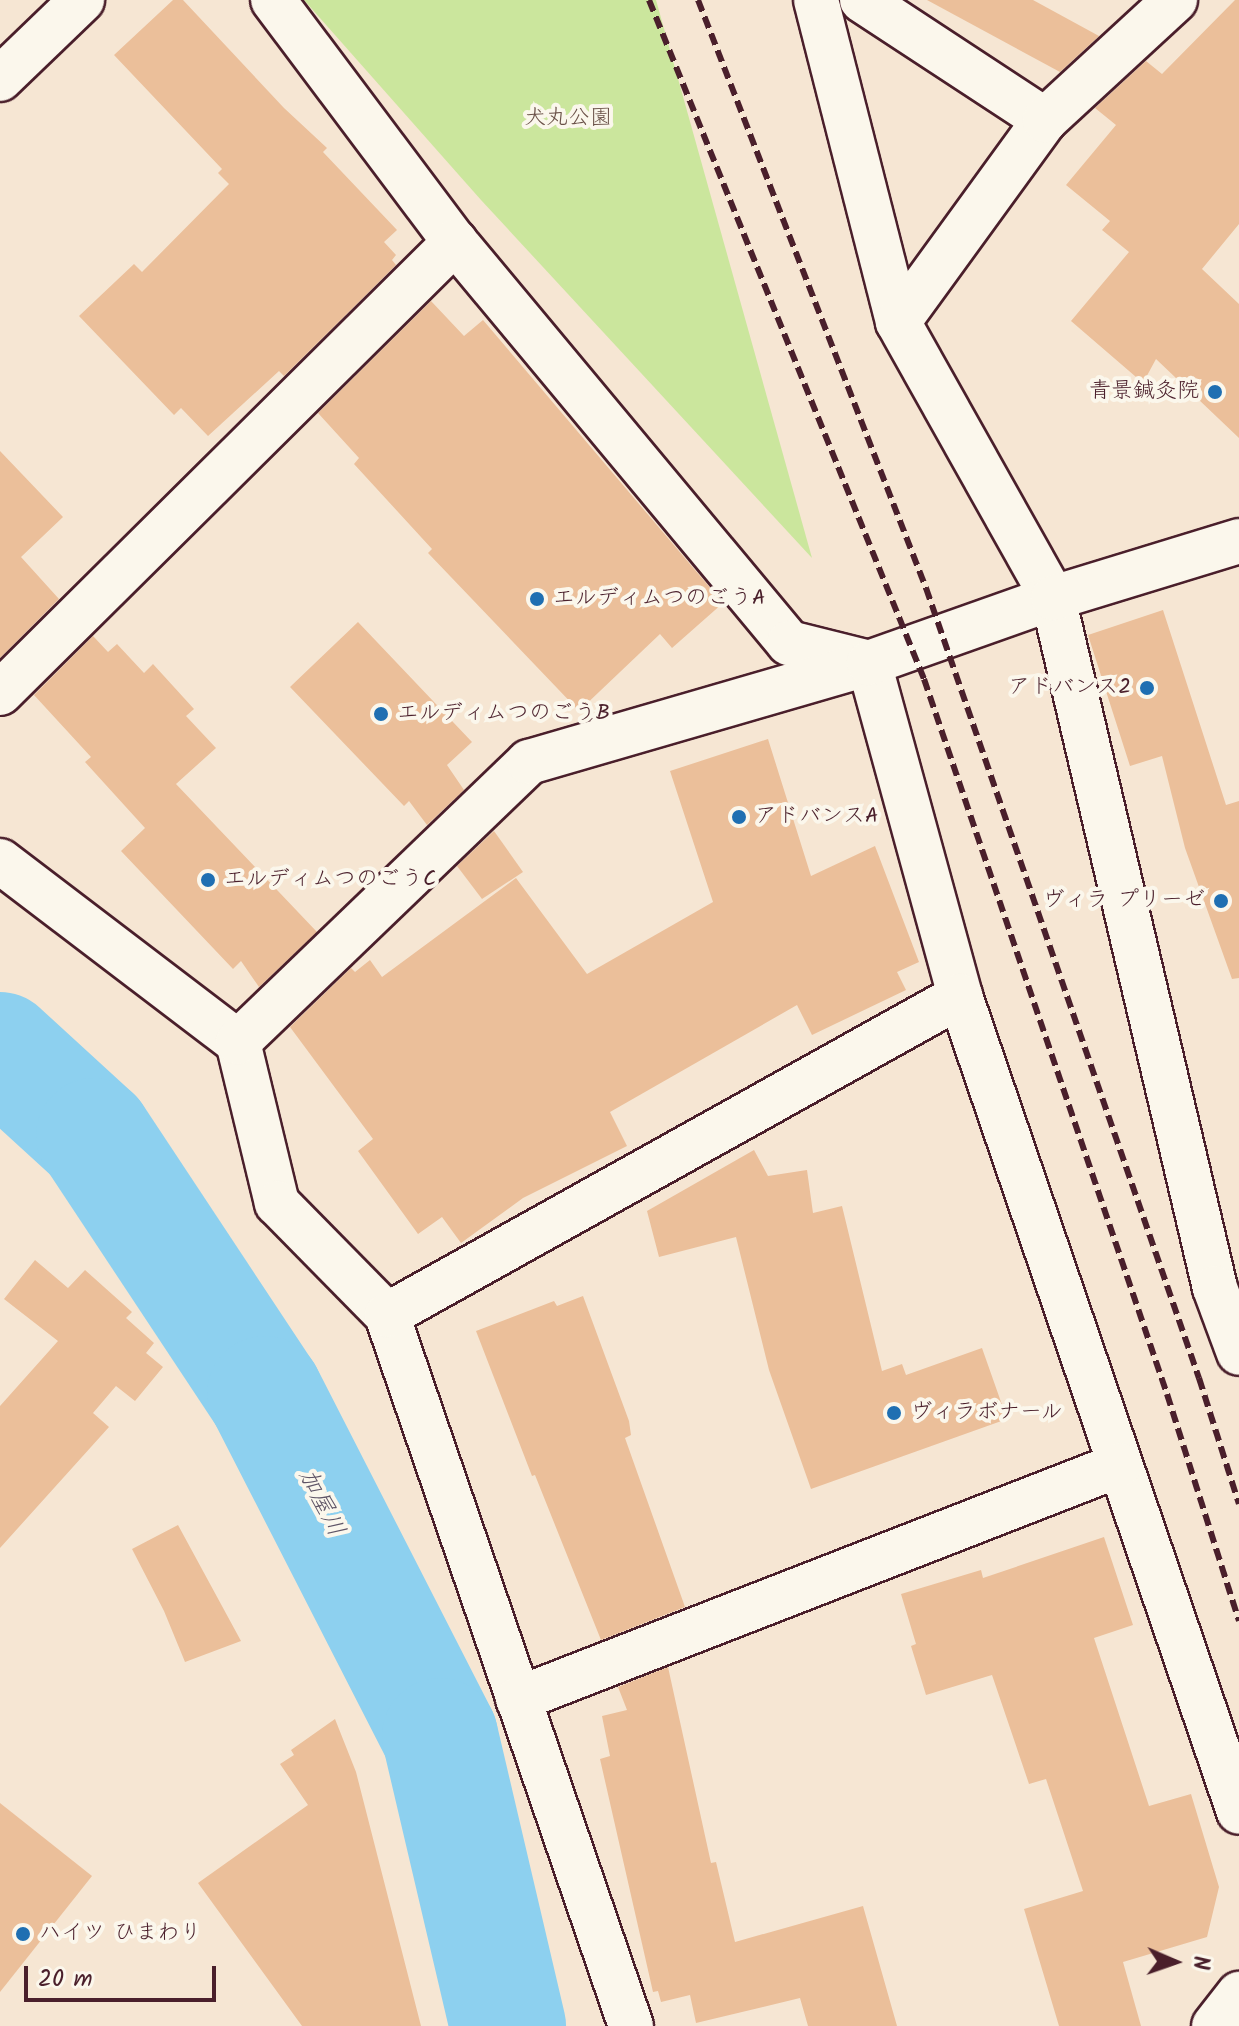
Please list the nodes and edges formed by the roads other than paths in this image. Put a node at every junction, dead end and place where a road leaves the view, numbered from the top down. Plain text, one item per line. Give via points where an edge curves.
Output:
1 (82, 0) edge
2 (273, 0) edge
3 (816, 0) edge
4 (862, 0) edge
5 (1175, 0) edge
6 (0, 79) edge
7 (1045, 120) junction
8 (455, 242) junction
9 (898, 322) junction
10 (1239, 541) edge
11 (1053, 598) junction
12 (869, 663) junction
13 (0, 693) edge
14 (0, 861) edge
15 (960, 996) junction
16 (238, 1042) junction
17 (1227, 1273) edge
18 (387, 1315) junction
19 (1239, 1353) edge
20 (1119, 1465) junction
21 (518, 1699) junction
22 (1239, 1812) edge
23 (1239, 1994) edge
24 (631, 2026) edge
25 (1214, 2026) edge

1 - 6 street
2 - 8 street
3 - 9 street
4 - 7 street
5 - 7 street
7 - 9 street
8 - 12 street via 789,643
8 - 13 street
9 - 11 street
10 - 11 street
11 - 12 street
11 - 17 street
12 - 15 street
12 - 16 street via 529,762
14 - 16 street
15 - 18 street
15 - 20 street
16 - 18 street via 277,1203
17 - 19 street
18 - 21 street
20 - 21 street
20 - 22 street
21 - 24 street
23 - 25 street

